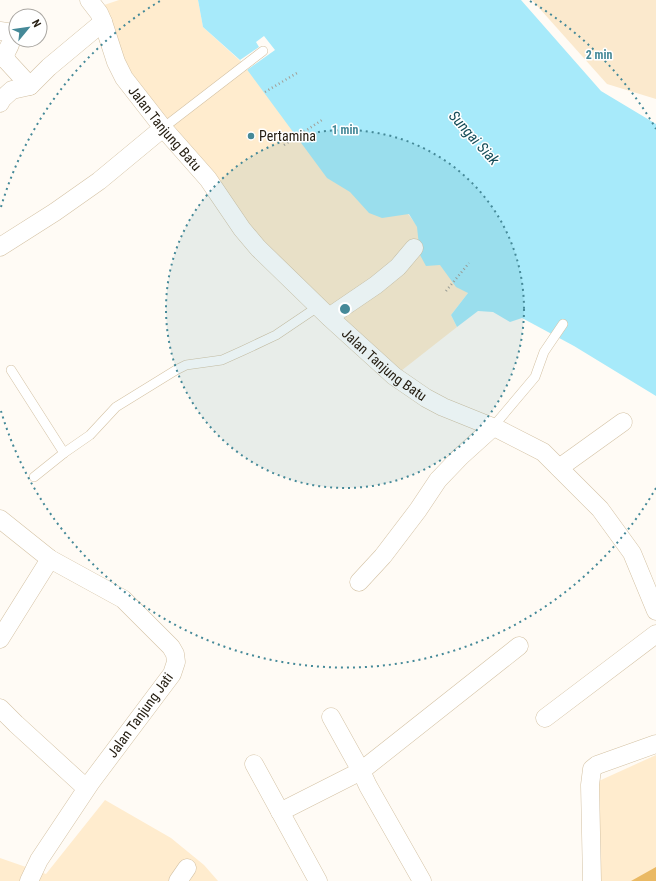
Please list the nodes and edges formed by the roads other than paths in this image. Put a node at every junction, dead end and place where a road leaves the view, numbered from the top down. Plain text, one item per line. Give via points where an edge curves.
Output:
1 (88, 0) edge
2 (103, 22) junction
3 (0, 30) edge
4 (263, 51) dead end
5 (30, 86) junction
6 (0, 103) edge
7 (163, 128) junction
8 (0, 247) edge
9 (414, 248) dead end
10 (324, 312) junction
11 (563, 324) dead end
12 (11, 370) dead end
13 (623, 422) dead end
14 (492, 428) junction
15 (64, 453) junction
16 (559, 468) junction
17 (34, 477) dead end
18 (0, 519) edge
19 (50, 559) junction
20 (359, 582) dead end
21 (656, 611) edge
22 (656, 634) edge
23 (0, 639) edge
24 (519, 646) dead end
25 (0, 708) edge
26 (331, 718) dead end
27 (545, 718) dead end
28 (656, 744) edge
29 (254, 764) dead end
30 (361, 771) junction
31 (86, 788) junction
32 (280, 812) junction
33 (29, 881) edge
34 (318, 881) edge
35 (422, 881) edge
36 (592, 881) edge

1 - 2 street, Jalan Tanjung Batu
2 - 5 street
2 - 7 street, Jalan Tanjung Batu via 124,78
3 - 5 street via 7,32 11,40 6,54 7,61
4 - 7 lane
5 - 6 street via 12,90
7 - 8 street via 99,181
7 - 10 street, Jalan Tanjung Batu via 208,179 258,248
9 - 10 street via 398,267 376,285
10 - 14 street, Jalan Tanjung Batu via 394,376 426,398
10 - 15 lane via 222,360 186,365 176,370 116,407 90,435
11 - 14 lane via 544,352 534,377
12 - 15 lane
13 - 16 street
14 - 16 street, Jalan Tanjung Batu via 543,452
14 - 20 street via 438,480 414,516
15 - 17 lane
16 - 21 street, Jalan Tanjung Batu via 600,509 632,553
18 - 19 street, Jalan Tanjung Jati
19 - 23 street
19 - 31 street, Jalan Tanjung Jati via 123,599 163,638 175,654 176,662 172,674
22 - 27 street
24 - 30 street
25 - 31 street
26 - 30 street
28 - 36 street via 596,765 592,769
29 - 32 street
30 - 32 street
30 - 35 street
31 - 33 street, Jalan Tanjung Jati via 39,860
32 - 34 street

